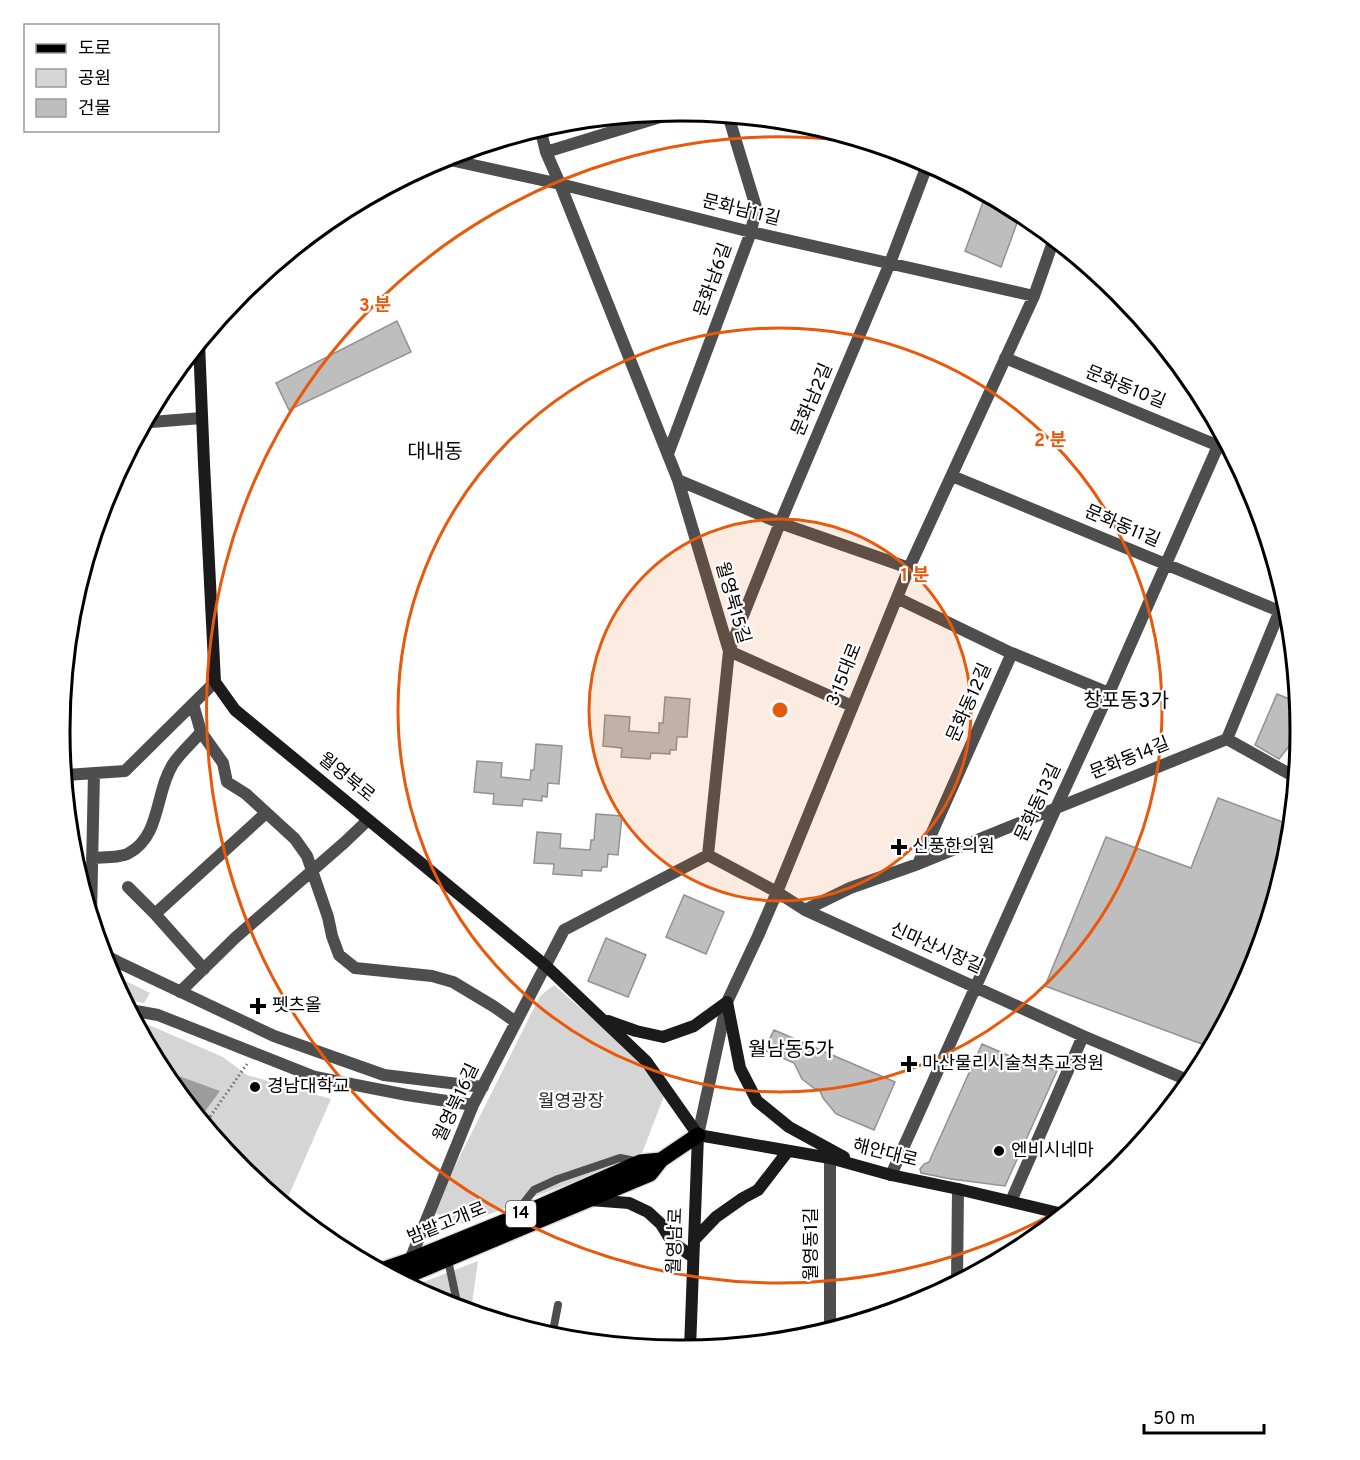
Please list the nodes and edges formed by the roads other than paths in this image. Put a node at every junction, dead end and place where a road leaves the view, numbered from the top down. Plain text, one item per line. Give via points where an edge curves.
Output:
1 (644, 122) edge
2 (730, 123) edge
3 (542, 136) edge
4 (546, 152) junction
5 (460, 162) edge
6 (925, 172) edge
7 (560, 184) junction
8 (751, 232) junction
9 (1051, 246) edge
10 (890, 263) junction
11 (1034, 296) junction
12 (199, 355) edge
13 (1005, 358) junction
14 (202, 418) junction
15 (154, 422) edge
16 (1218, 446) joint
17 (668, 454) junction
18 (952, 476) junction
19 (678, 480) junction
20 (780, 523) junction
21 (1165, 564) junction
22 (909, 567) junction
23 (897, 598) junction
24 (1278, 611) edge
25 (1278, 613) edge
26 (729, 651) junction
27 (1013, 654) junction
28 (215, 682) junction
29 (1109, 693) junction
30 (193, 704) junction
31 (852, 706) junction
32 (201, 732) junction
33 (1227, 739) junction
34 (94, 773) junction
35 (1288, 773) edge
36 (72, 775) edge
37 (1056, 808) junction
38 (267, 813) junction
39 (368, 820) junction
40 (708, 855) junction
41 (92, 858) junction
42 (918, 864) junction
43 (312, 870) junction
44 (128, 887) dead end
45 (91, 889) edge
46 (777, 892) junction
47 (805, 910) junction
48 (155, 914) junction
49 (116, 960) edge
50 (546, 966) junction
51 (204, 969) junction
52 (976, 987) junction
53 (180, 992) junction
54 (727, 1002) junction
55 (139, 1012) edge
56 (602, 1019) junction
57 (516, 1022) junction
58 (1083, 1036) junction
59 (1181, 1077) edge
60 (483, 1087) junction
61 (473, 1105) junction
62 (698, 1135) junction
63 (788, 1151) junction
64 (830, 1158) junction
65 (661, 1160) junction
66 (861, 1167) junction
67 (891, 1175) junction
68 (958, 1189) junction
69 (590, 1200) junction
70 (1011, 1201) junction
71 (1054, 1212) edge
72 (694, 1240) junction
73 (693, 1257) junction
74 (448, 1260) junction
75 (957, 1273) edge
76 (408, 1275) edge
77 (456, 1296) edge
78 (558, 1305) dead end
79 (830, 1321) edge
80 (554, 1326) edge
81 (690, 1339) edge

1 - 4 street
2 - 8 street, 문화남6길 via 756,207
3 - 4 street, 월영북15길
4 - 7 street, 월영북15길
5 - 7 street, 문화남11길
6 - 10 street, 문화남2길
7 - 8 street, 문화남11길
7 - 17 street, 월영북15길
8 - 10 street, 문화남11길
8 - 17 street, 문화남6길
9 - 11 street, 3·15대로
10 - 11 street, 문화남11길
10 - 20 street, 문화남2길
11 - 13 street, 3·15대로
12 - 14 main road
13 - 16 street, 문화동10길
13 - 18 street, 3·15대로
14 - 15 street
14 - 28 main road
16 - 21 street, 문화동13길
17 - 19 street, 월영북15길
18 - 21 street, 문화동11길
18 - 22 street, 3·15대로
19 - 20 street
19 - 26 street, 월영북15길
20 - 22 street
20 - 26 street, 문화남2길
21 - 24 street, 문화동11길
21 - 29 street, 문화동13길
22 - 23 street, 3·15대로
23 - 27 street
23 - 31 street, 3·15대로
25 - 33 street
26 - 31 street
26 - 40 street, 월영북15길
27 - 29 street, 문화동12길
27 - 42 street, 문화동12길
28 - 30 street
28 - 39 main road, 월영북로 via 235,710
29 - 37 street, 문화동13길
30 - 32 street
30 - 34 street via 125,771
31 - 46 street, 3·15대로
32 - 38 street via 223,764 227,782
32 - 41 street via 173,764 152,829 141,844 127,855
33 - 35 street
33 - 37 street, 문화동14길
34 - 36 street
34 - 41 street
37 - 42 street, 문화동14길
37 - 52 street, 문화동13길
38 - 43 street via 295,839
38 - 48 street
39 - 43 street
39 - 50 main road, 월영북로
40 - 46 street, 신마산시장길
40 - 50 street via 564,930
41 - 45 street
42 - 47 street, 문화동14길 via 850,888
43 - 51 street
43 - 57 street via 339,955 355,968 453,982
44 - 48 street
46 - 47 street, 신마산시장길
46 - 54 street, 3·15대로
47 - 52 street, 신마산시장길
48 - 51 street
49 - 53 street
50 - 56 main road, 월영북로
50 - 57 street, 월영북16길
51 - 53 street
52 - 58 street, 신마산시장길
52 - 67 street, 문화동13길
53 - 60 street via 274,1036 384,1075
54 - 56 main road via 694,1026 663,1037
54 - 62 street, 3·15대로
54 - 66 main road via 740,1068 757,1101 789,1128
55 - 61 street via 158,1015 315,1077
56 - 62 main road, 월영북로 via 646,1061
57 - 60 street, 월영북16길
58 - 59 street, 신마산시장길
58 - 70 street
60 - 61 street, 월영북16길
61 - 76 street, 월영북16길
62 - 63 main road, 해안대로
62 - 65 main road, 밤밭고개로 / 14
62 - 72 main road, 월영남로
63 - 64 main road, 해안대로
63 - 72 main road via 758,1191 716,1217
64 - 66 main road, 해안대로
64 - 79 street, 월영동1길
65 - 69 main road, 밤밭고개로 / 14 via 650,1174
65 - 76 main road, 밤밭고개로 / 14 via 640,1162 513,1218
66 - 67 main road, 해안대로
67 - 68 main road, 해안대로
68 - 70 main road, 해안대로
68 - 75 street
69 - 73 main road via 630,1203 648,1212 672,1242
69 - 74 main road, 밤밭고개로 / 14
70 - 71 main road, 해안대로
72 - 73 main road, 월영남로
73 - 81 main road, 월영남로
74 - 76 main road, 밤밭고개로 / 14
74 - 77 lane
78 - 80 lane

